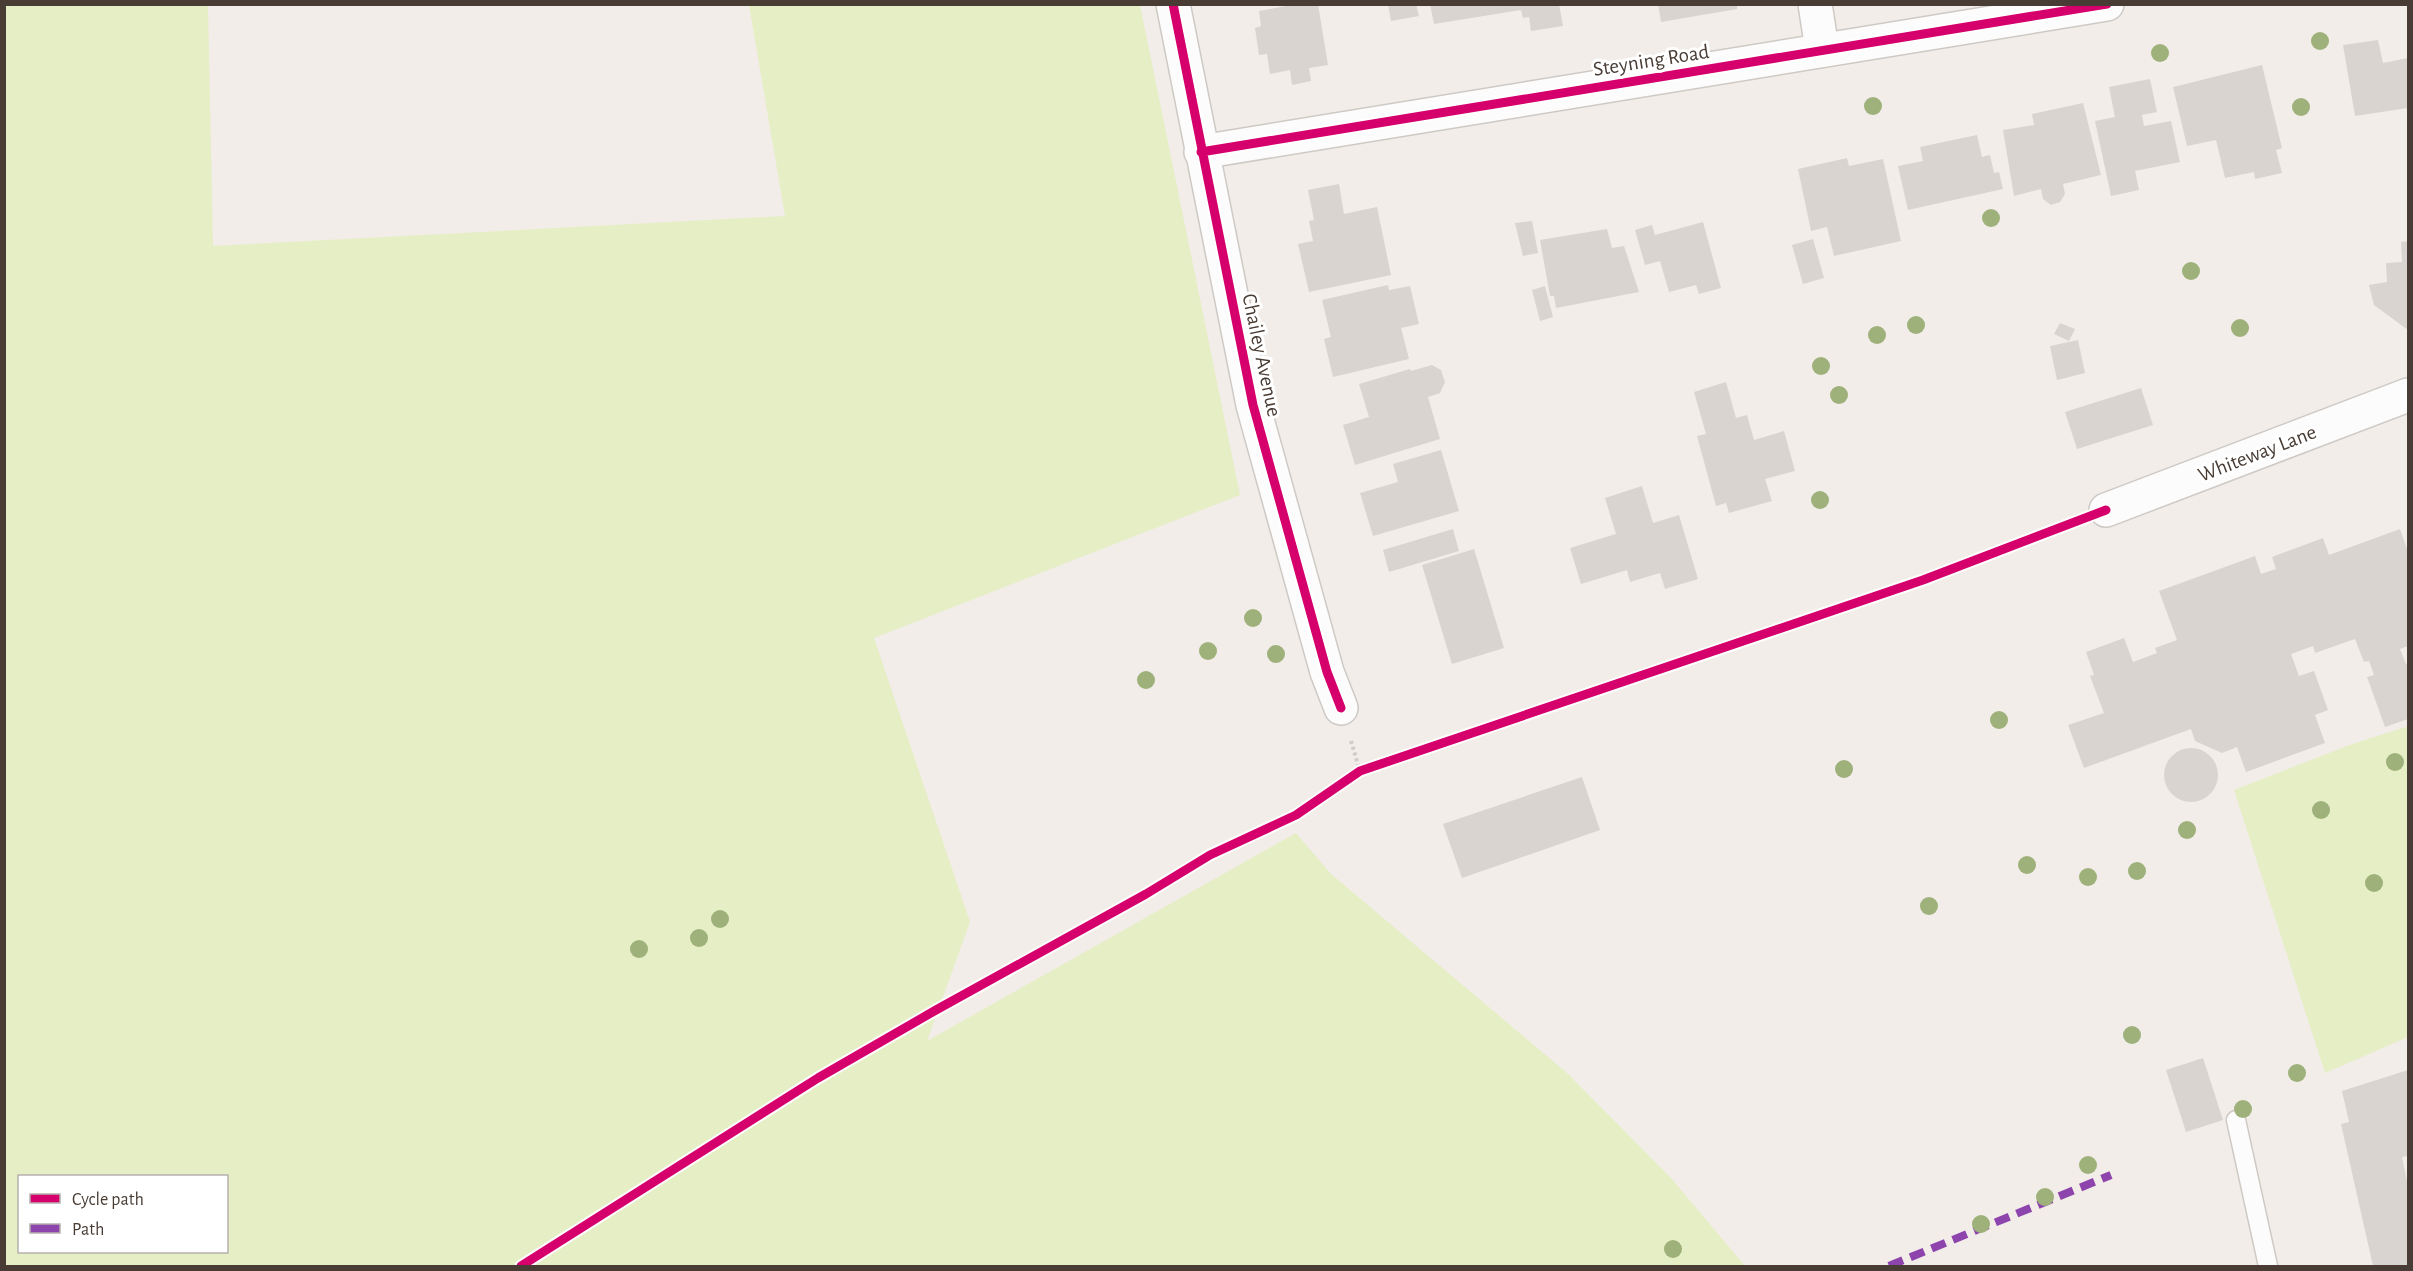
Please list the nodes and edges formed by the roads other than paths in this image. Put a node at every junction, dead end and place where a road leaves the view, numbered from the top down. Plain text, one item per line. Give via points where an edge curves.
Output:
1 (1173, 4) edge
2 (1815, 4) edge
3 (2107, 4) edge
4 (1822, 49) junction
5 (1201, 152) junction
6 (2409, 394) edge
7 (2106, 510) dead end
8 (1341, 708) dead end
9 (2236, 1120) dead end
10 (2268, 1266) edge

1 - 5 street, Chailey Avenue
2 - 4 street
3 - 4 street, Steyning Road
4 - 5 street, Steyning Road
5 - 8 street, Chailey Avenue via 1253,405
6 - 7 street, Whiteway Lane
9 - 10 lane

